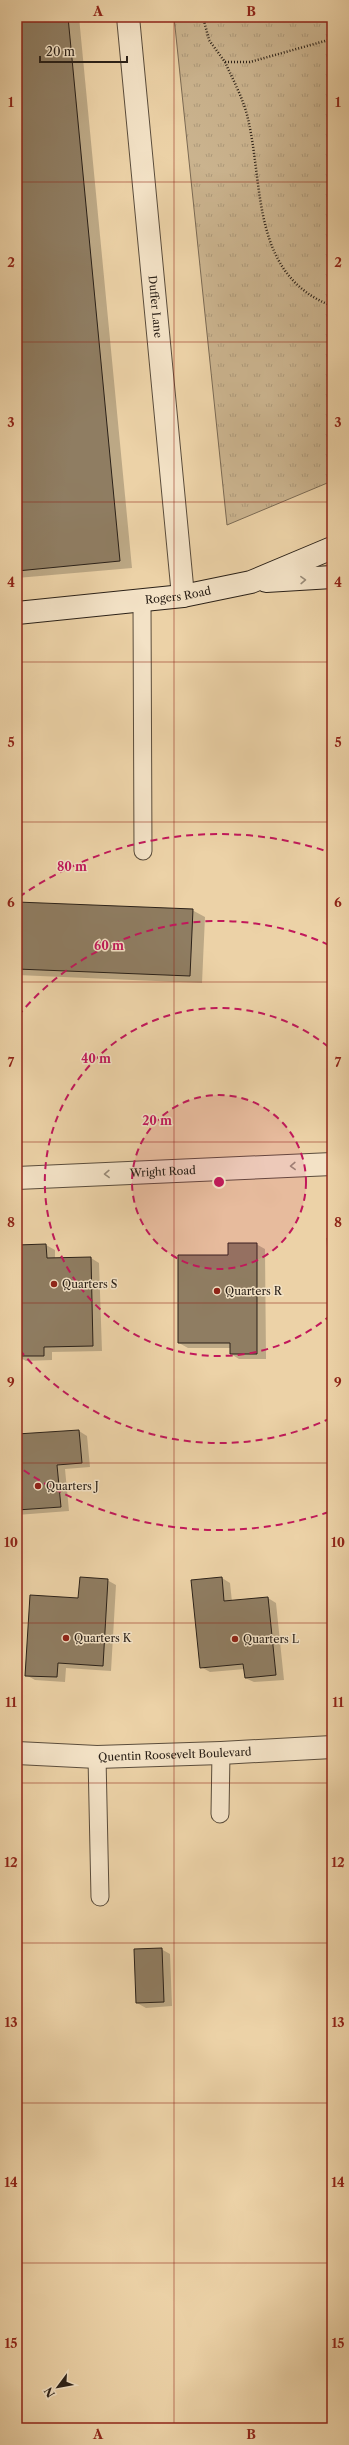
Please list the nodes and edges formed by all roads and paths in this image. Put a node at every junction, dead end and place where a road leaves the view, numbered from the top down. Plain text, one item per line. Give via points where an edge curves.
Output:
1 (128, 17) edge
2 (203, 17) edge
3 (332, 39) edge
4 (225, 62) junction
5 (332, 306) edge
6 (332, 548) edge
7 (332, 577) edge
8 (250, 582) junction
9 (182, 596) junction
10 (142, 602) junction
11 (17, 613) edge
12 (143, 851) dead end
13 (332, 1164) edge
14 (17, 1178) edge
15 (332, 1747) edge
16 (17, 1753) edge
17 (221, 1753) junction
18 (97, 1757) junction
19 (220, 1814) dead end
20 (100, 1897) dead end

1 - 9 street, Duffer Lane
2 - 4 path via 209,40
3 - 4 path via 250,62
4 - 5 path via 248,118 266,230 276,259 297,284
6 - 8 street, Rogers Road
8 -> 7 street
8 - 9 street, Rogers Road
9 - 10 street, Rogers Road
10 - 11 street, Rogers Road
10 - 12 lane
13 -> 14 street, Wright Road
15 - 17 street, Quentin Roosevelt Boulevard
16 - 18 street, Quentin Roosevelt Boulevard
17 - 18 street, Quentin Roosevelt Boulevard
17 - 19 lane
18 - 20 lane

